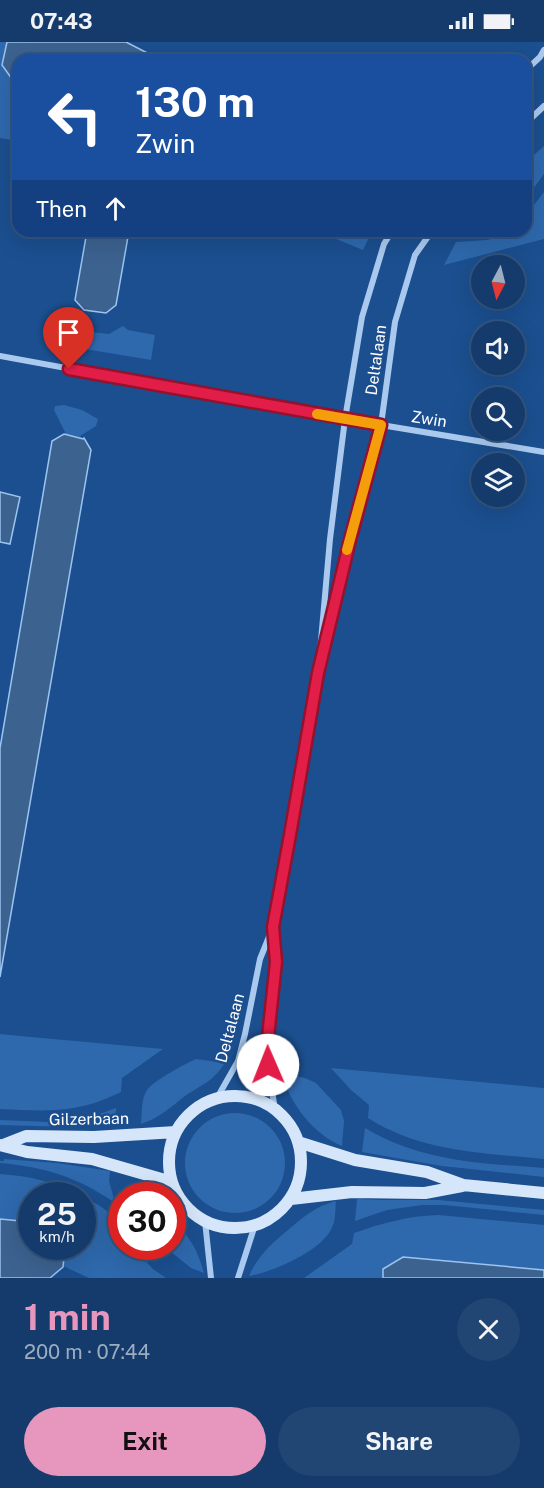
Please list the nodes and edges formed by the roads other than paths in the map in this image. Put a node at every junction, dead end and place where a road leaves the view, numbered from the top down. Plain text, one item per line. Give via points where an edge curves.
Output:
1 (544, 50) edge
2 (532, 64) edge
3 (544, 106) edge
4 (532, 117) edge
5 (388, 237) edge
6 (428, 237) edge
7 (0, 356) edge
8 (345, 419) junction
9 (381, 425) junction
10 (544, 452) edge
11 (318, 673) junction
12 (273, 927) junction
13 (217, 1098) junction
14 (275, 1110) junction
15 (176, 1132) junction
16 (298, 1142) junction
17 (2, 1145) edge
18 (172, 1182) joint
19 (463, 1185) junction
20 (544, 1193) edge
21 (291, 1199) junction
22 (186, 1207) edge
23 (205, 1221) junction
24 (255, 1225) junction
25 (211, 1278) edge
26 (238, 1278) edge

1 - 2 street
3 - 4 street
5 - 8 street, Deltalaan via 362,317
6 - 9 street, Deltalaan via 415,255 395,322
7 - 8 street, Zwin
8 - 9 street, Zwin
8 - 11 street, Deltalaan
9 - 10 street, Zwin
9 - 11 street, Deltalaan
11 - 12 street, Deltalaan
12 - 13 street, Deltalaan via 260,959 238,1061
12 - 14 street, Deltalaan via 276,962 268,1065
13 - 14 street via 253,1098
13 - 15 street via 200,1106
14 - 16 street via 284,1117
15 - 17 street, Gilzerbaan via 26,1136
15 - 18 street via 170,1149
16 - 19 street via 355,1160 427,1172
16 - 21 street via 302,1167
17 - 18 street, Gilzerbaan via 27,1152 92,1159
19 - 20 street
19 - 21 street via 425,1193 351,1192
21 - 24 street via 280,1212
22 - 23 street
23 - 24 street via 232,1229
23 - 25 street
24 - 26 street

